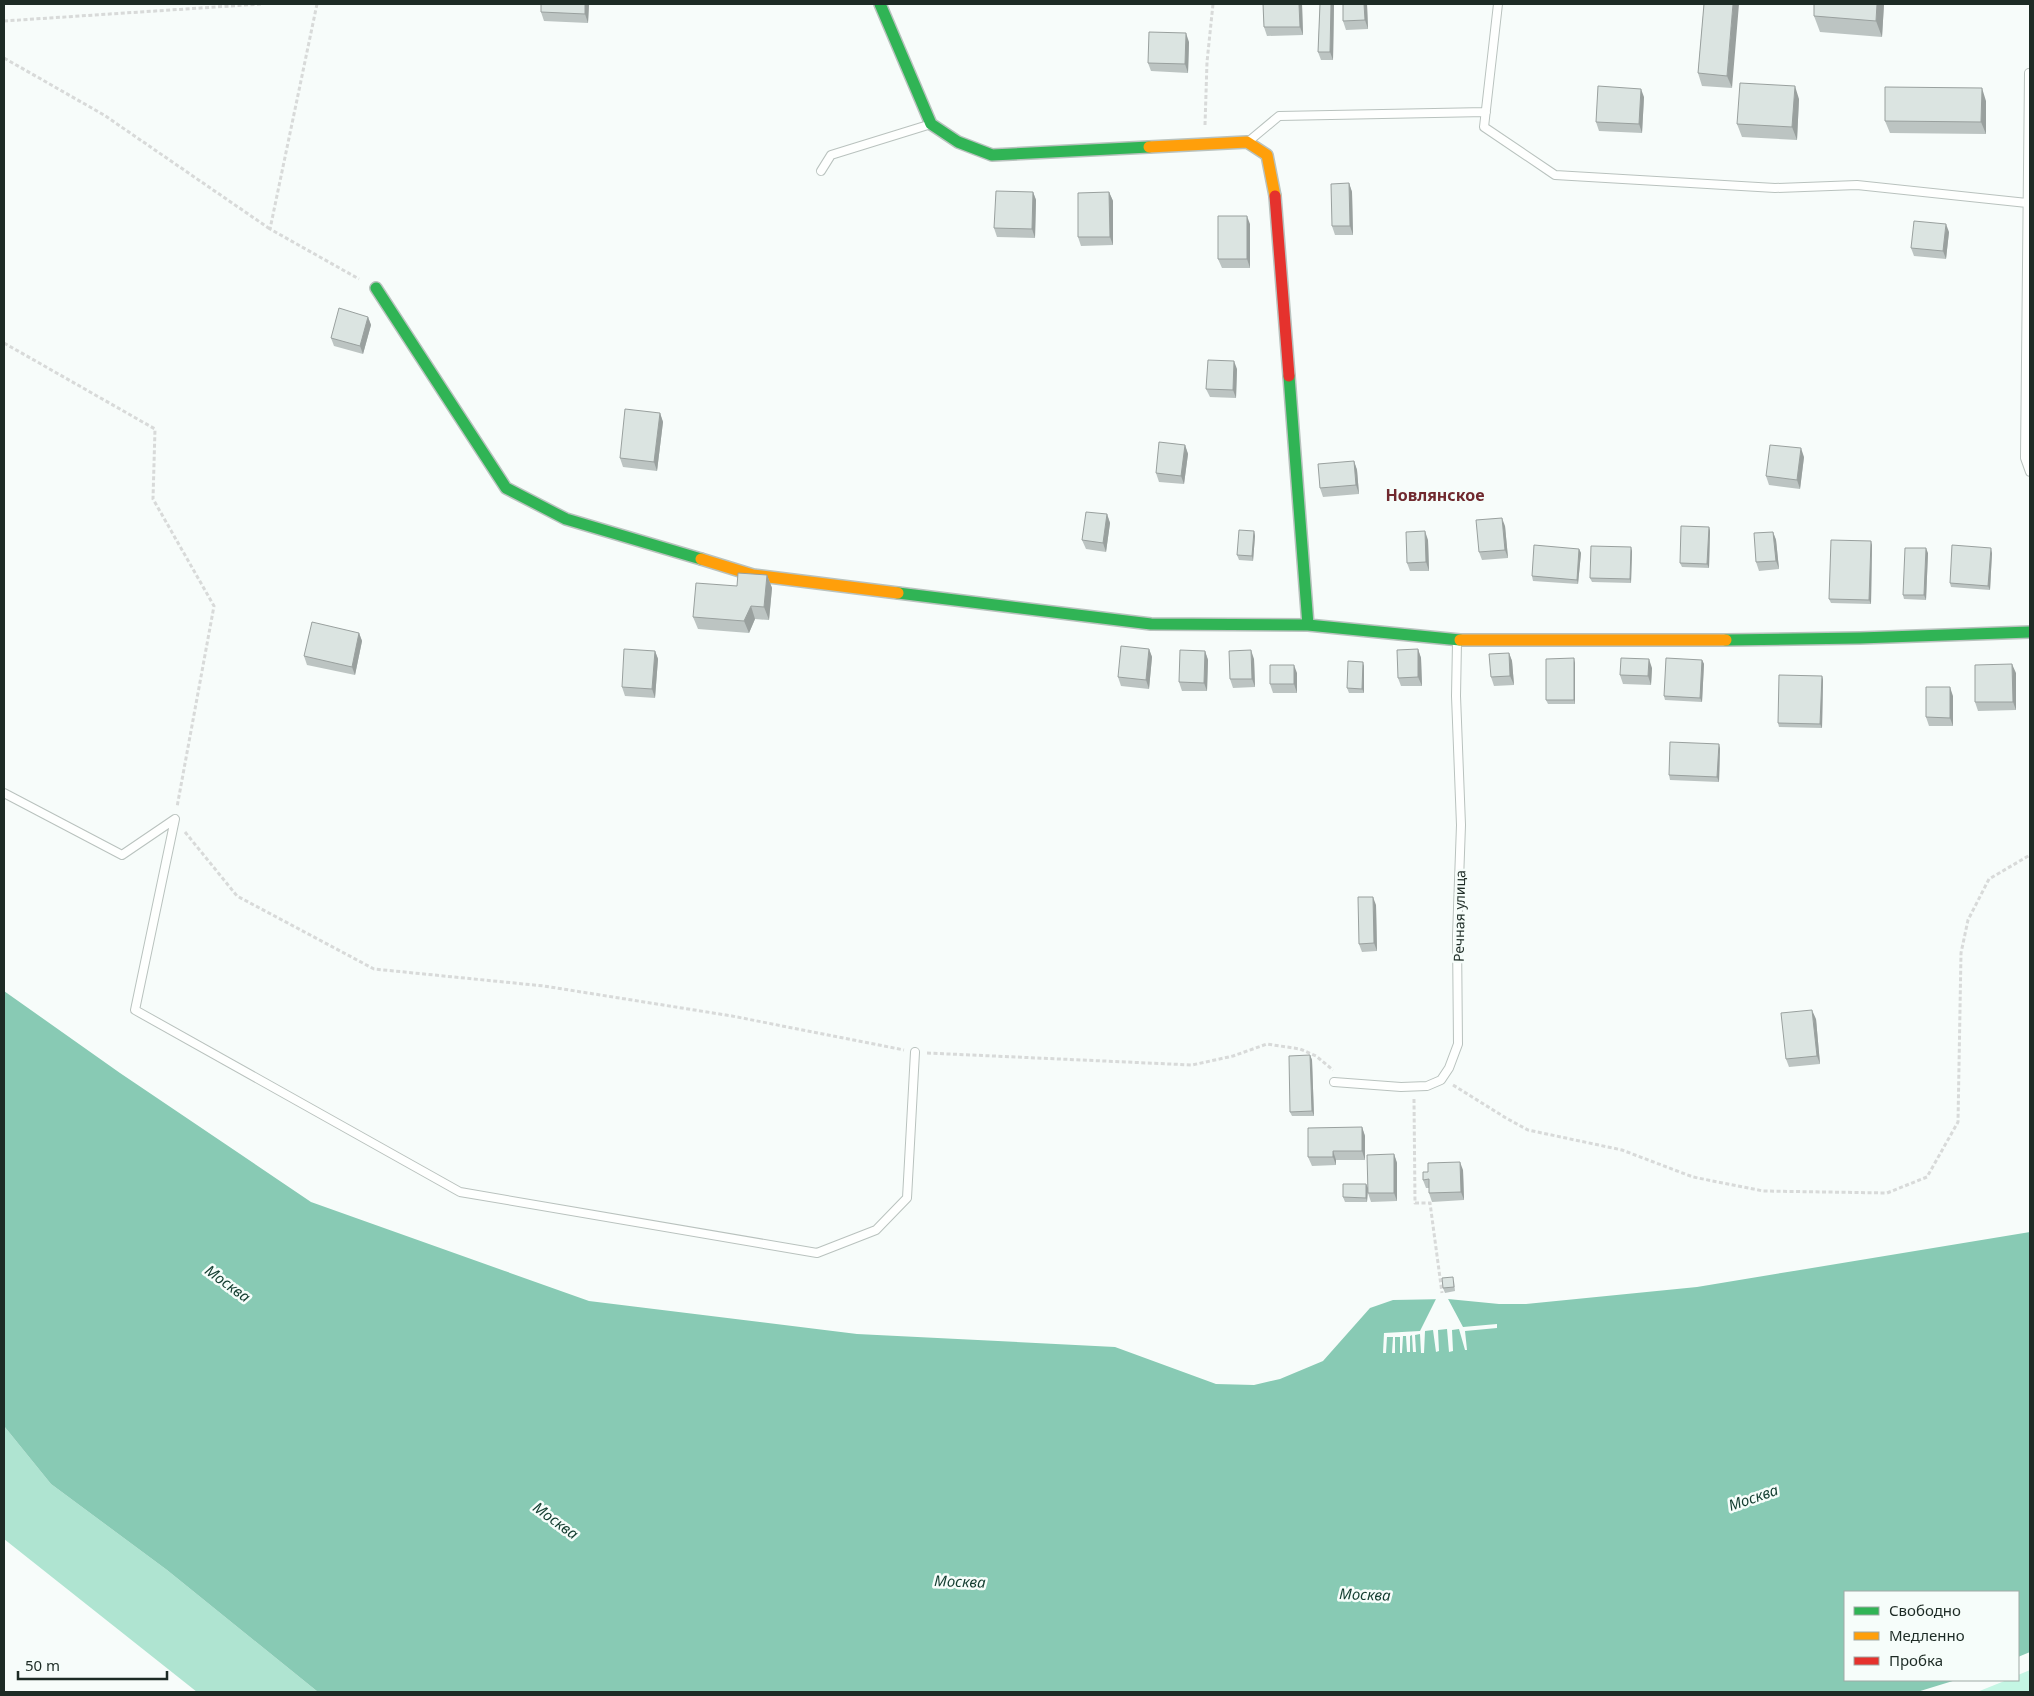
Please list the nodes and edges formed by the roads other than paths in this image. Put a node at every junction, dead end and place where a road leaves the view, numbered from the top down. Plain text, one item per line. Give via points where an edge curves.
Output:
1 (880, 4) edge
2 (1498, 4) edge
3 (2029, 73) dead end
4 (1486, 112) junction
5 (931, 124) junction
6 (1247, 142) junction
7 (821, 171) dead end
8 (2027, 203) junction
9 (376, 288) road end
10 (2030, 472) edge
11 (1308, 625) junction
12 (2030, 632) edge
13 (1457, 640) junction
14 (4, 793) edge
15 (915, 1052) road end
16 (1334, 1082) dead end

1 - 5 street
2 - 4 lane
3 - 8 lane
4 - 6 lane via 1279,116
4 - 8 lane via 1484,127 1555,175 1775,188 1857,185
5 - 6 street via 958,142 992,155
5 - 7 lane via 832,155
6 - 11 street via 1267,155 1275,197
8 - 10 lane via 2025,458
9 - 11 street via 506,488 566,519 753,575 1151,624
11 - 13 street
12 - 13 street via 1860,638
13 - 16 lane, Речная улица via 1461,825 1458,1044 1441,1080 1427,1086
14 - 15 lane via 122,855 174,819 135,1010 460,1192 817,1253 876,1230 907,1198

